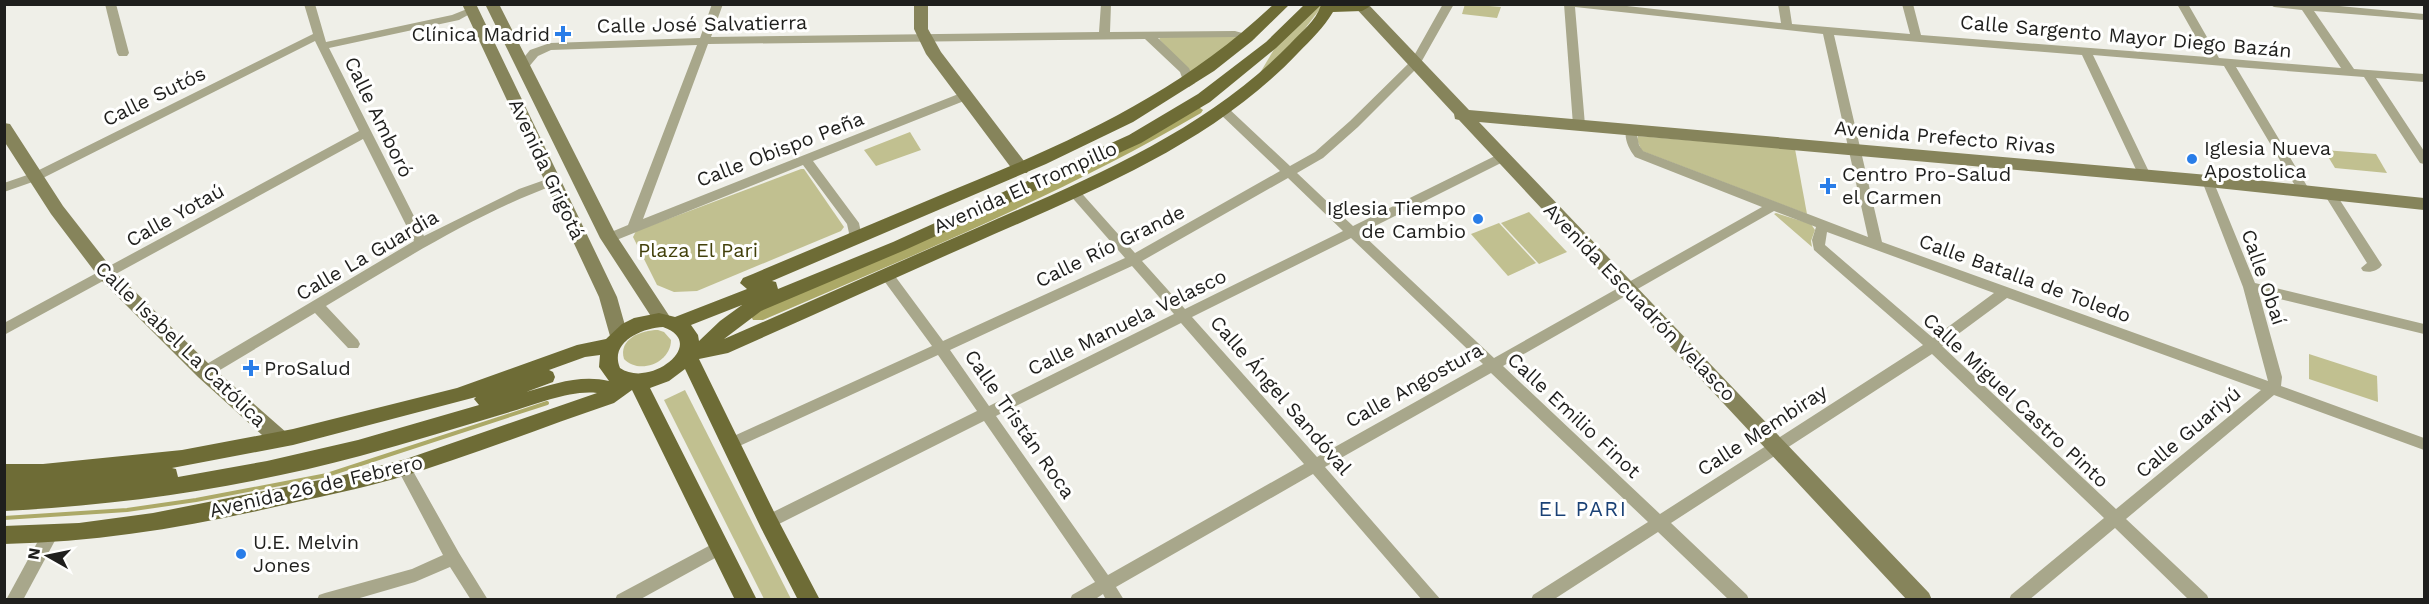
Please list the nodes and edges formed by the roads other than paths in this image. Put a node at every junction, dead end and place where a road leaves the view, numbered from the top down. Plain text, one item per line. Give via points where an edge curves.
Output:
1 (110, 4) edge
2 (309, 4) edge
3 (492, 4) edge
4 (718, 4) edge
5 (921, 4) edge
6 (1106, 4) edge
7 (1283, 4) edge
8 (1296, 4) edge
9 (1449, 4) edge
10 (1571, 4) edge
11 (1783, 4) edge
12 (1907, 4) edge
13 (2181, 4) edge
14 (2274, 4) edge
15 (1325, 6) edge
16 (1361, 6) edge
17 (470, 7) edge
18 (2306, 7) junction
19 (2424, 17) edge
20 (1787, 27) junction
21 (1828, 31) junction
22 (1148, 35) junction
23 (1104, 36) junction
24 (1916, 37) junction
25 (925, 38) junction
26 (1249, 38) junction
27 (321, 40) junction
28 (704, 41) junction
29 (1271, 45) junction
30 (2086, 52) junction
31 (123, 53) dead end
32 (1415, 63) junction
33 (2216, 63) junction
34 (2229, 64) junction
35 (523, 66) junction
36 (2350, 72) junction
37 (2367, 73) junction
38 (2424, 78) edge
39 (1191, 88) junction
40 (1246, 92) junction
41 (965, 96) junction
42 (1223, 110) junction
43 (1461, 115) junction
44 (1579, 124) junction
45 (4, 128) edge
46 (1631, 129) junction
47 (364, 133) junction
48 (1856, 150) junction
49 (1503, 157) junction
50 (2424, 160) edge
51 (806, 161) junction
52 (1021, 169) junction
53 (1289, 173) junction
54 (36, 176) junction
55 (2145, 176) junction
56 (553, 181) junction
57 (2208, 182) junction
58 (1011, 184) junction
59 (4, 188) edge
60 (1073, 191) junction
61 (2304, 191) junction
62 (967, 192) junction
63 (2330, 194) junction
64 (564, 203) junction
65 (2424, 204) edge
66 (1772, 207) junction
67 (1823, 224) junction
68 (634, 226) junction
69 (1354, 233) junction
70 (852, 240) junction
71 (611, 241) junction
72 (421, 243) junction
73 (1876, 243) junction
74 (1133, 260) junction
75 (2368, 268) dead end
76 (107, 275) junction
77 (887, 275) junction
78 (2250, 287) junction
79 (1626, 288) junction
80 (2005, 292) junction
81 (317, 306) junction
82 (1184, 317) junction
83 (668, 321) junction
84 (2424, 329) edge
85 (4, 330) edge
86 (353, 344) dead end
87 (610, 344) junction
88 (1933, 346) junction
89 (941, 348) junction
90 (692, 354) junction
91 (1493, 366) junction
92 (205, 372) junction
93 (628, 385) junction
94 (2274, 387) junction
95 (986, 412) junction
96 (279, 440) junction
97 (730, 444) junction
98 (2424, 444) edge
99 (1776, 445) junction
100 (1314, 465) junction
101 (404, 468) junction
102 (4, 472) edge
103 (4, 489) edge
104 (4, 502) edge
105 (1659, 520) junction
106 (2115, 520) junction
107 (768, 522) junction
108 (4, 535) edge
109 (50, 535) junction
110 (720, 547) junction
111 (453, 558) junction
112 (1105, 584) junction
113 (14, 600) edge
114 (325, 600) edge
115 (480, 600) edge
116 (623, 600) edge
117 (746, 600) edge
118 (809, 600) edge
119 (1078, 600) edge
120 (1116, 600) edge
121 (1433, 600) edge
122 (1539, 600) edge
123 (1741, 600) edge
124 (1921, 600) edge
125 (2017, 600) edge
126 (2201, 600) edge

1 - 31 street
2 - 27 street, Calle Amboró
3 - 35 street, Avenida Grigotá
4 - 28 street
5 - 25 street via 919,21
6 - 23 street
7 - 26 main road, Avenida El Trompillo
8 - 39 main road, Avenida El Trompillo via 1233,64
9 - 32 street, Calle Río Grande
10 - 20 street, Calle Sargento Mayor Diego Bazán
10 - 44 street
11 - 20 street
12 - 24 street
13 - 33 street
14 - 18 street
15 - 16 main road
15 - 29 main road, Avenida El Trompillo via 1304,12
15 - 40 main road, Avenida El Trompillo via 1295,49
16 - 32 street, Avenida Escuadrón Velasco
17 - 27 street, Calle Sutós via 455,18
17 - 56 street, Avenida Grigotá
18 - 19 street
18 - 36 street
20 - 21 street, Calle Sargento Mayor Diego Bazán
21 - 24 street, Calle Sargento Mayor Diego Bazán
21 - 48 street
22 - 23 street, Calle José Salvatierra
22 - 26 street, Calle José Salvatierra via 1235,34
22 - 39 street via 1185,70
23 - 25 street, Calle José Salvatierra
24 - 30 street, Calle Sargento Mayor Diego Bazán
25 - 28 street, Calle José Salvatierra
25 - 41 street
26 - 39 main road, Avenida El Trompillo
27 - 47 street, Calle Amboró
27 - 54 street, Calle Sutós
28 - 35 street, Calle José Salvatierra via 550,47 534,53
28 - 68 street
29 - 40 main road
29 - 90 main road, Avenida El Trompillo via 1204,98 1135,139 899,246 755,306
30 - 33 street, Calle Sargento Mayor Diego Bazán
30 - 55 street
32 - 43 street, Avenida Escuadrón Velasco
32 - 53 street, Calle Río Grande via 1346,132
33 - 34 street, Calle Sargento Mayor Diego Bazán
34 - 36 street, Calle Sargento Mayor Diego Bazán
34 - 61 street
35 - 71 street, Avenida Grigotá
36 - 37 street, Calle Sargento Mayor Diego Bazán
37 - 38 street, Calle Sargento Mayor Diego Bazán
37 - 50 street
39 - 52 main road, Avenida El Trompillo
39 - 58 main road, Avenida El Trompillo via 1127,131
40 - 42 main road, Avenida El Trompillo
41 - 51 street, Calle Obispo Peña
41 - 52 street
42 - 53 street, Calle Emilio Finot
42 - 60 main road, Avenida El Trompillo via 1151,155
43 - 44 street, Avenida Prefecto Rivas
43 - 49 street, Avenida Escuadrón Velasco
44 - 46 street, Avenida Prefecto Rivas
45 - 54 street, Calle Isabel La Católica
46 - 48 street, Avenida Prefecto Rivas
46 - 66 street, Calle Batalla de Toledo via 1632,146 1639,154
47 - 72 street, Calle Amboró
47 - 76 street, Calle Yotaú
48 - 55 street, Avenida Prefecto Rivas
48 - 73 street
49 - 69 street, Calle Manuela Velasco
49 - 79 street, Avenida Escuadrón Velasco
51 - 68 street, Calle Obispo Peña
51 - 70 street via 853,223
52 - 62 main road, Avenida El Trompillo
53 - 69 street, Calle Emilio Finot
53 - 74 street, Calle Río Grande
54 - 59 street, Calle Sutós
54 - 76 street, Calle Isabel La Católica
55 - 57 street, Avenida Prefecto Rivas
56 - 64 street, Avenida Grigotá
56 - 72 street, Calle La Guardia
57 - 61 street, Avenida Prefecto Rivas
57 - 78 street, Calle Obaí
58 - 62 main road
58 - 83 main road, Avenida El Trompillo via 892,237
60 - 74 street, Calle Ángel Sandóval
60 - 77 main road, Avenida El Trompillo
61 - 63 street, Avenida Prefecto Rivas
62 - 70 main road, Avenida El Trompillo
63 - 65 street, Avenida Prefecto Rivas
63 - 75 street via 2375,265
64 - 71 street via 583,200 604,237
64 - 87 street, Avenida Grigotá via 608,297
66 - 67 street, Calle Batalla de Toledo
66 - 79 street, Calle Angostura
67 - 73 street, Calle Batalla de Toledo
67 - 88 street, Calle Miguel Castro Pinto via 1819,247
68 - 71 street, Calle Obispo Peña
69 - 82 street, Calle Manuela Velasco
69 - 91 street, Calle Emilio Finot
70 - 83 main road, Avenida El Trompillo
71 - 83 street, Avenida Grigotá
72 - 81 street, Calle La Guardia
73 - 80 street, Calle Batalla de Toledo
74 - 82 street, Calle Ángel Sandóval
74 - 89 street, Calle Río Grande
76 - 85 street, Calle Yotaú
76 - 92 street, Calle Isabel La Católica
77 - 89 street, Calle Tristán Roca
77 - 90 main road, Avenida El Trompillo via 721,348
78 - 84 street
78 - 94 street, Calle Obaí via 2275,377
79 - 91 street, Calle Angostura
79 - 99 street, Avenida Escuadrón Velasco
80 - 88 street, Calle Membiray
80 - 94 street, Calle Batalla de Toledo
81 - 86 street
81 - 92 street, Calle La Guardia
82 - 95 street, Calle Manuela Velasco
82 - 100 street, Calle Ángel Sandóval
83 - 87 main road via 640,324
83 - 90 main road via 689,334
87 - 93 main road via 610,370
87 - 96 main road via 459,395
87 - 103 main road, Avenida 26 de Febrero via 584,362 518,388 358,437 162,476
88 - 99 street, Calle Membiray
88 - 106 street, Calle Miguel Castro Pinto
89 - 95 street, Calle Tristán Roca
89 - 97 street, Calle Río Grande
90 - 93 main road via 665,375
90 - 97 main road
91 - 100 street, Calle Angostura
91 - 105 street, Calle Emilio Finot
92 - 96 street, Calle Isabel La Católica
93 - 101 main road, Avenida 26 de Febrero via 607,398
93 - 104 main road, Avenida 26 de Febrero via 559,390 358,448 174,486 84,498
93 - 110 main road
94 - 98 street, Calle Batalla de Toledo
94 - 106 street, Calle Guariyú
95 - 107 street, Calle Manuela Velasco
95 - 112 street, Calle Tristán Roca
96 - 102 main road via 147,462
97 - 107 main road
99 - 105 street, Calle Membiray
99 - 124 street, Avenida Escuadrón Velasco
100 - 112 street, Calle Angostura
100 - 121 street, Calle Ángel Sandóval
101 - 109 main road, Avenida 26 de Febrero via 258,503
101 - 111 street
105 - 122 street, Calle Membiray
105 - 123 street, Calle Emilio Finot
106 - 125 street, Calle Guariyú
106 - 126 street, Calle Miguel Castro Pinto
107 - 118 main road
108 - 109 main road, Avenida 26 de Febrero
109 - 113 street
110 - 116 street
110 - 117 main road
111 - 114 street via 415,575
111 - 115 street
112 - 119 street, Calle Angostura
112 - 120 street, Calle Tristán Roca

